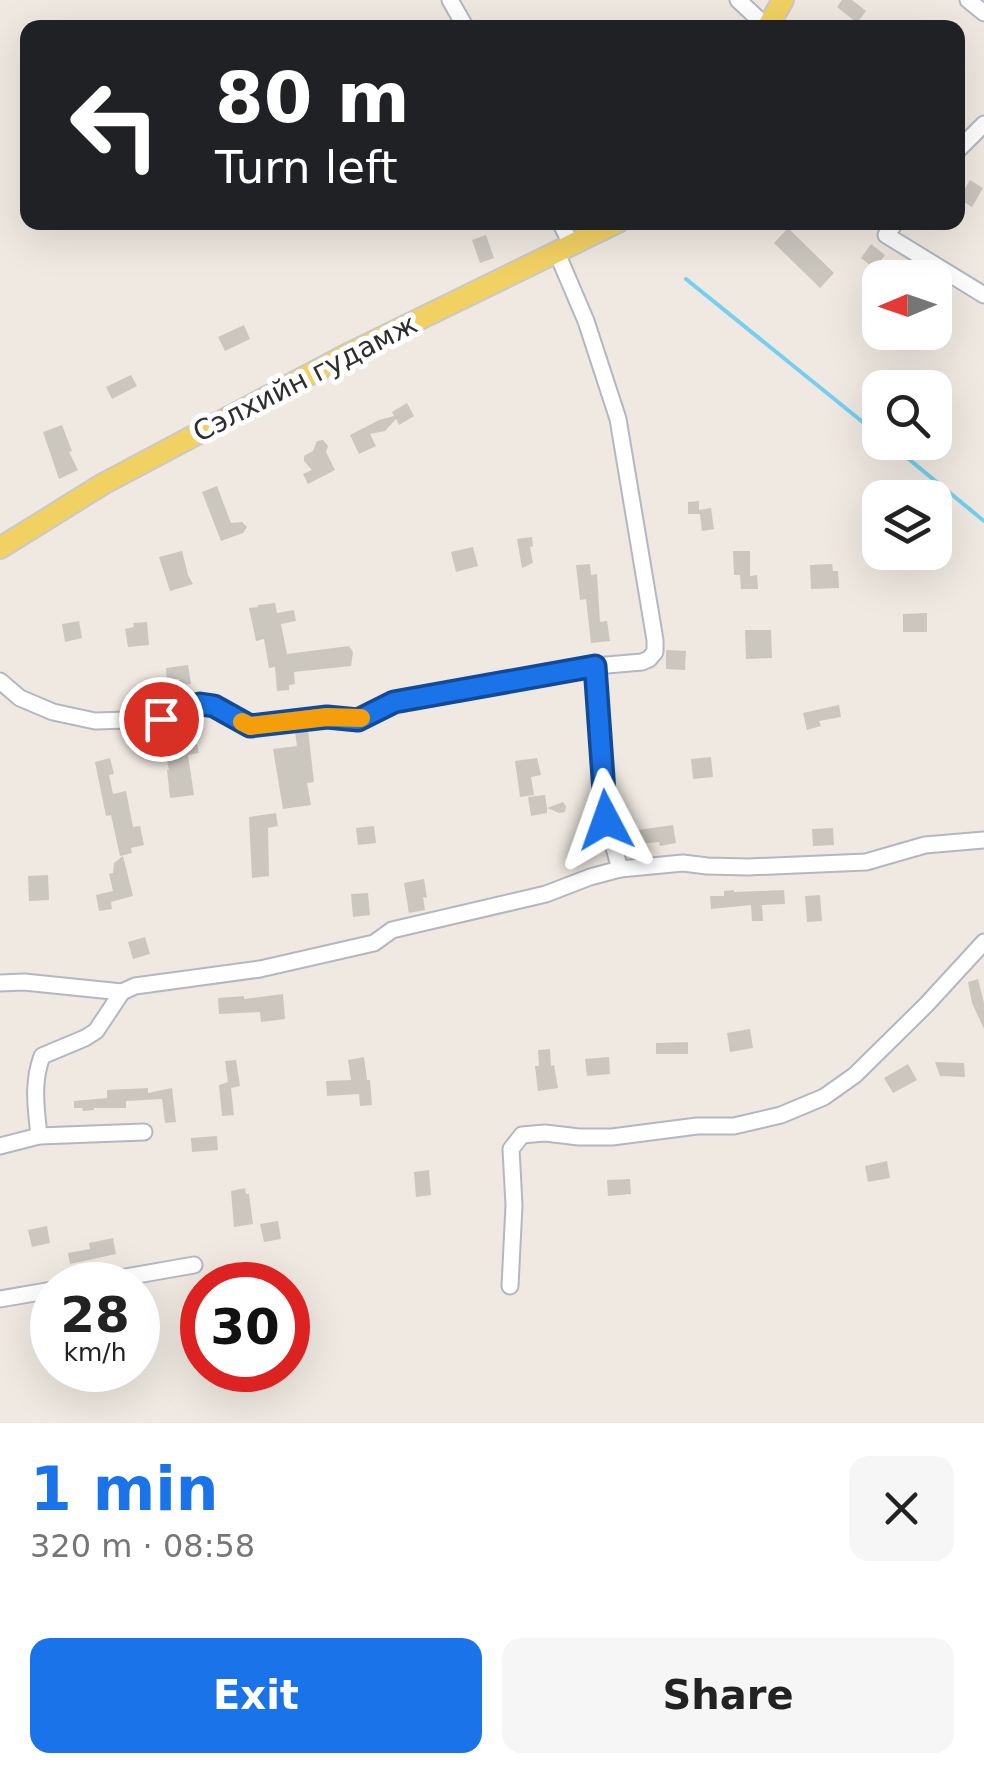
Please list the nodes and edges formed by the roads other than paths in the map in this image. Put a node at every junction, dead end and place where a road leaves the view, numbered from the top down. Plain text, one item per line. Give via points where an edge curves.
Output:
1 (738, 0) edge
2 (968, 0) edge
3 (984, 13) edge
4 (759, 20) edge
5 (984, 124) edge
6 (965, 144) edge
7 (561, 230) edge
8 (603, 230) edge
9 (890, 230) edge
10 (564, 250) junction
11 (984, 296) edge
12 (0, 548) edge
13 (595, 666) junction
14 (0, 682) edge
15 (984, 840) edge
16 (620, 869) junction
17 (984, 942) edge
18 (0, 983) edge
19 (122, 992) junction
20 (144, 1132) dead end
21 (39, 1136) junction
22 (0, 1146) edge
23 (510, 1286) dead end
24 (30, 1294) edge
25 (0, 1299) edge

1 - 4 street
2 - 3 street
5 - 6 street
7 - 10 street
8 - 10 main road, Сэлхийн гудамж
9 - 11 street via 886,235
10 - 12 main road, Сэлхийн гудамж via 310,374 103,484
10 - 13 street via 618,419 655,652 642,662
13 - 14 street via 394,702 358,720 250,726 200,704 161,719 95,721 54,712
13 - 16 street via 606,820
15 - 16 street via 925,845 866,862
16 - 19 street via 546,894 392,930 374,943
17 - 23 street via 855,1075 781,1115 612,1137 522,1135 511,1149
18 - 19 street
19 - 21 street via 96,1031 42,1056 34,1088
20 - 21 street
21 - 22 street
24 - 25 street

